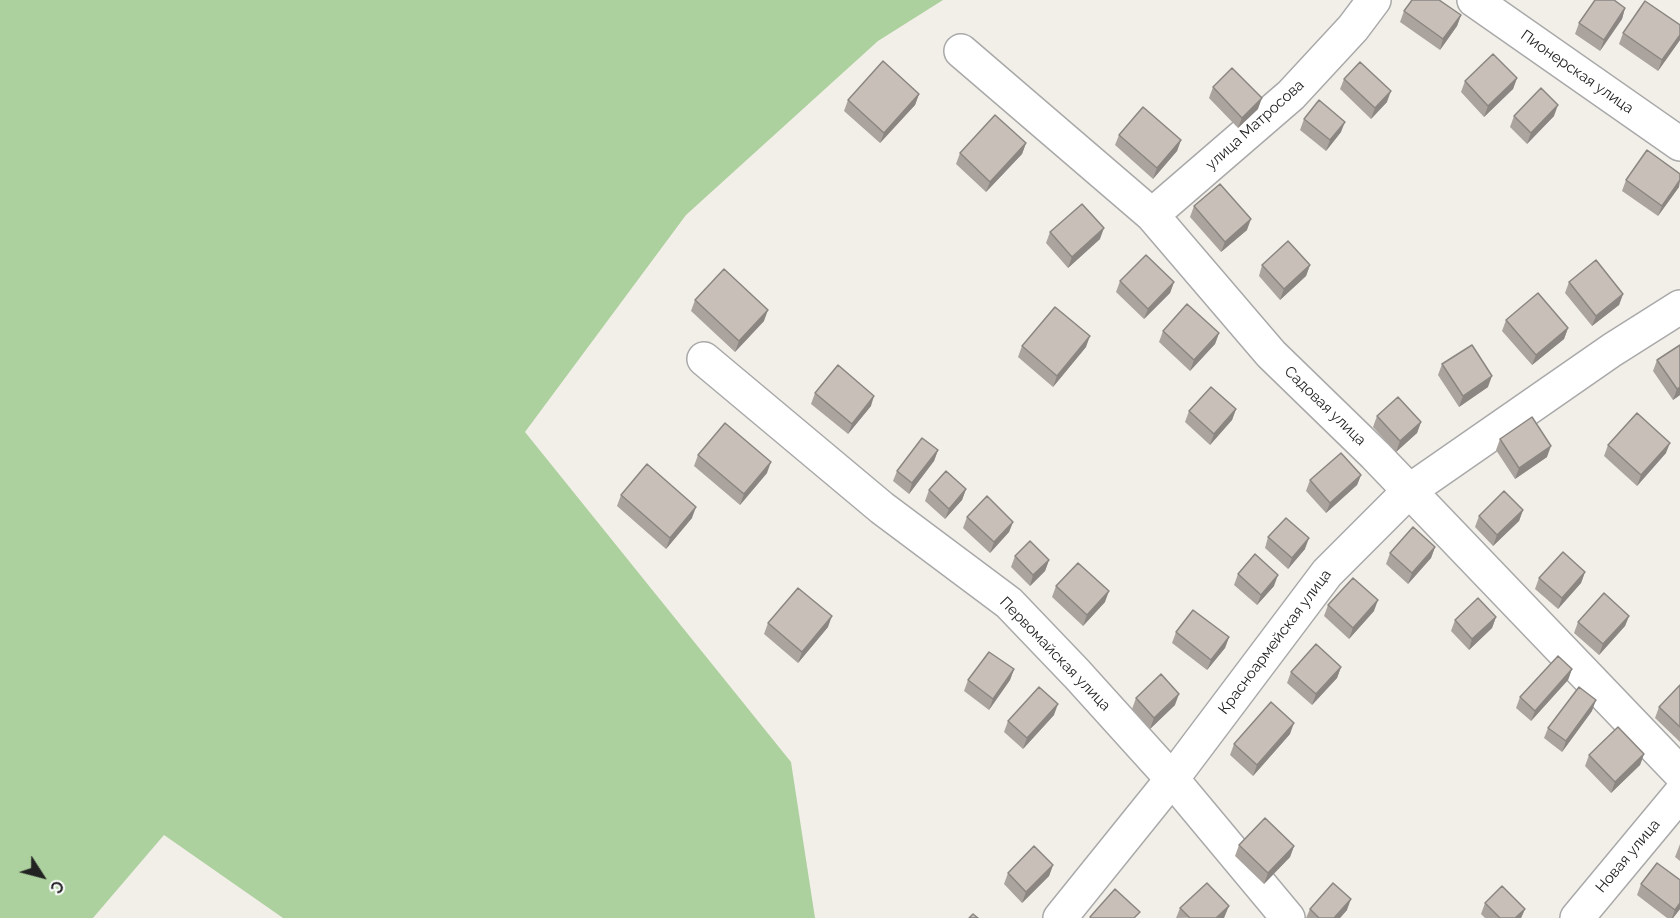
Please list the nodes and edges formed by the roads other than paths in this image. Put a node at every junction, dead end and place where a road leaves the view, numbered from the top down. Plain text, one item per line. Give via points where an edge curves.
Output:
1 (1374, 0) edge
2 (1474, 0) edge
3 (961, 51) dead end
4 (1680, 144) edge
5 (1152, 214) junction
6 (1680, 307) edge
7 (704, 360) dead end
8 (1409, 491) junction
9 (1680, 773) edge
10 (1172, 779) junction
11 (1680, 794) edge
12 (1060, 918) edge
13 (1288, 918) edge
14 (1577, 918) edge

1 - 5 street, улица Матросова via 1291,96
2 - 4 street, Пионерская улица
3 - 5 street, Садовая улица
5 - 8 street, Садовая улица via 1271,354
6 - 8 street, Красноармейская улица
7 - 10 street, Первомайская улица via 882,508 1009,603
8 - 9 street, Садовая улица
8 - 10 street, Красноармейская улица via 1327,573
10 - 12 street, Красноармейская улица
10 - 13 street, Первомайская улица
11 - 14 street, Новая улица

